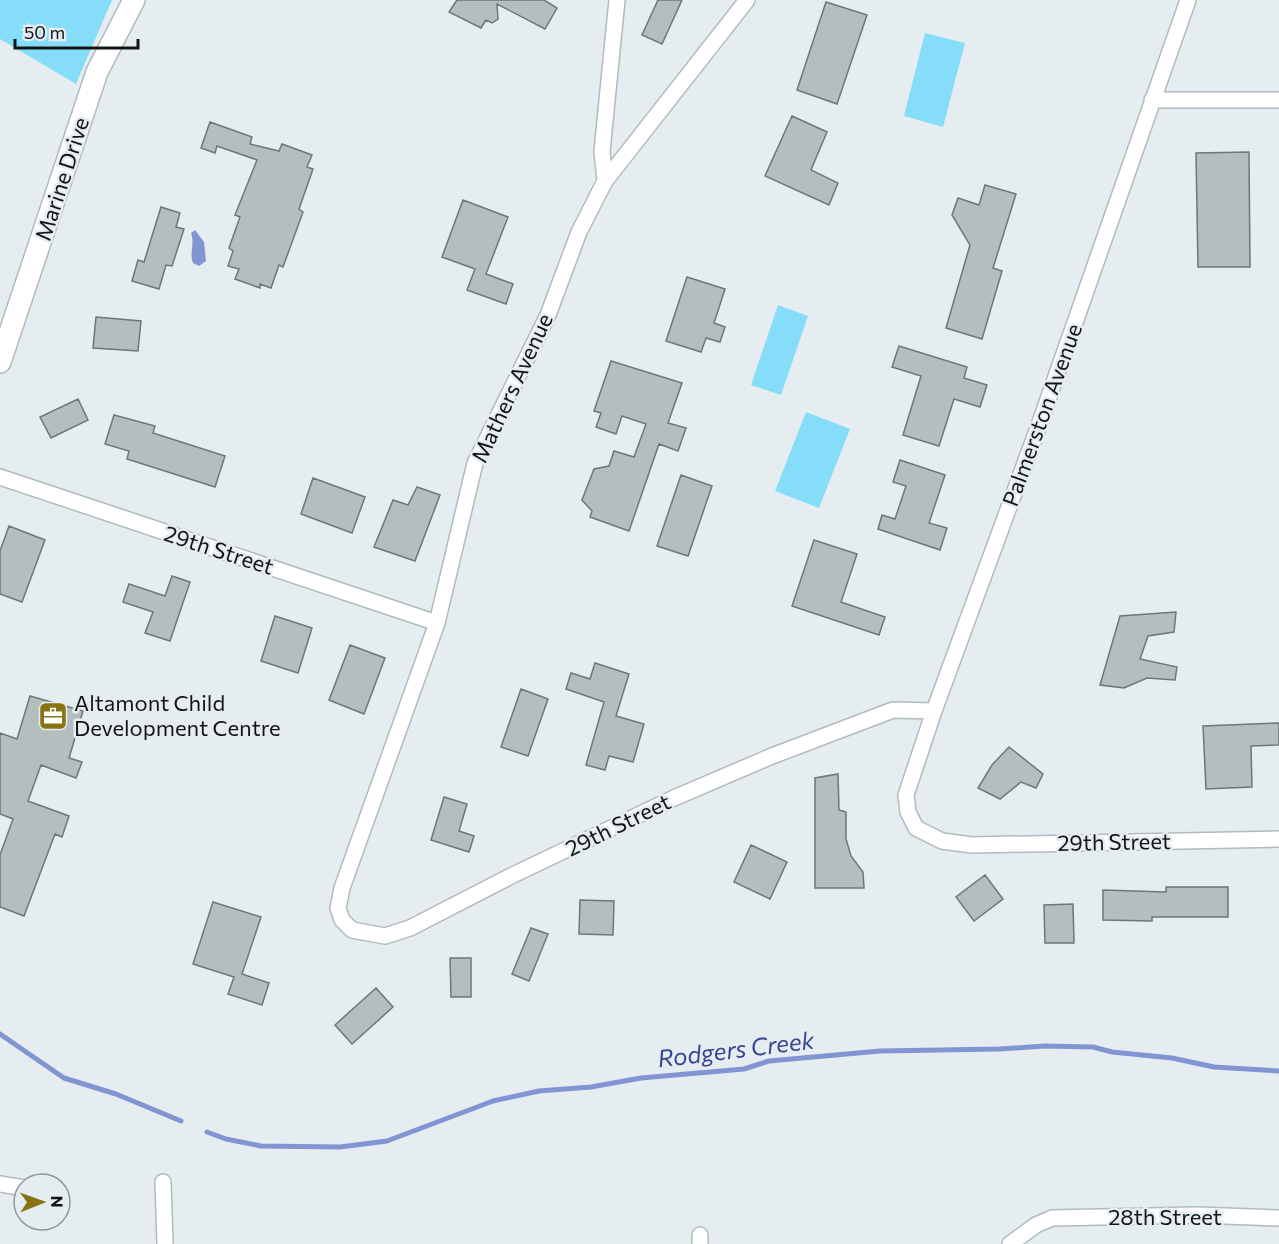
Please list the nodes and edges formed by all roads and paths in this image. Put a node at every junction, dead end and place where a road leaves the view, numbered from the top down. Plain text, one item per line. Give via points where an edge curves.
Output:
1 (134, 0) edge
2 (617, 0) edge
3 (747, 0) edge
4 (1188, 0) edge
5 (1152, 100) junction
6 (1279, 100) edge
7 (605, 181) junction
8 (0, 362) edge
9 (0, 477) edge
10 (437, 623) junction
11 (934, 711) junction
12 (916, 828) joint
13 (1279, 839) edge
14 (342, 888) joint
15 (163, 1182) dead end
16 (1279, 1218) edge
17 (165, 1244) edge
18 (1010, 1244) edge

1 - 8 main road, Marine Drive via 98,72
2 - 7 street via 602,151
3 - 7 street, Mathers Avenue
4 - 5 street, Palmerston Avenue
5 - 6 street
5 - 11 street, Palmerston Avenue
7 - 10 street, Mathers Avenue via 579,232 548,315 475,463
9 - 10 street, 29th Street
10 - 14 street, Mathers Avenue
11 - 12 street, Palmerston Avenue via 906,795 908,812
11 - 14 street, 29th Street via 892,710 772,756 674,798 410,928 386,936 352,930 342,920 338,908
12 - 13 street, 29th Street via 942,841 972,845
15 - 17 street
16 - 18 street, 28th Street via 1052,1218

